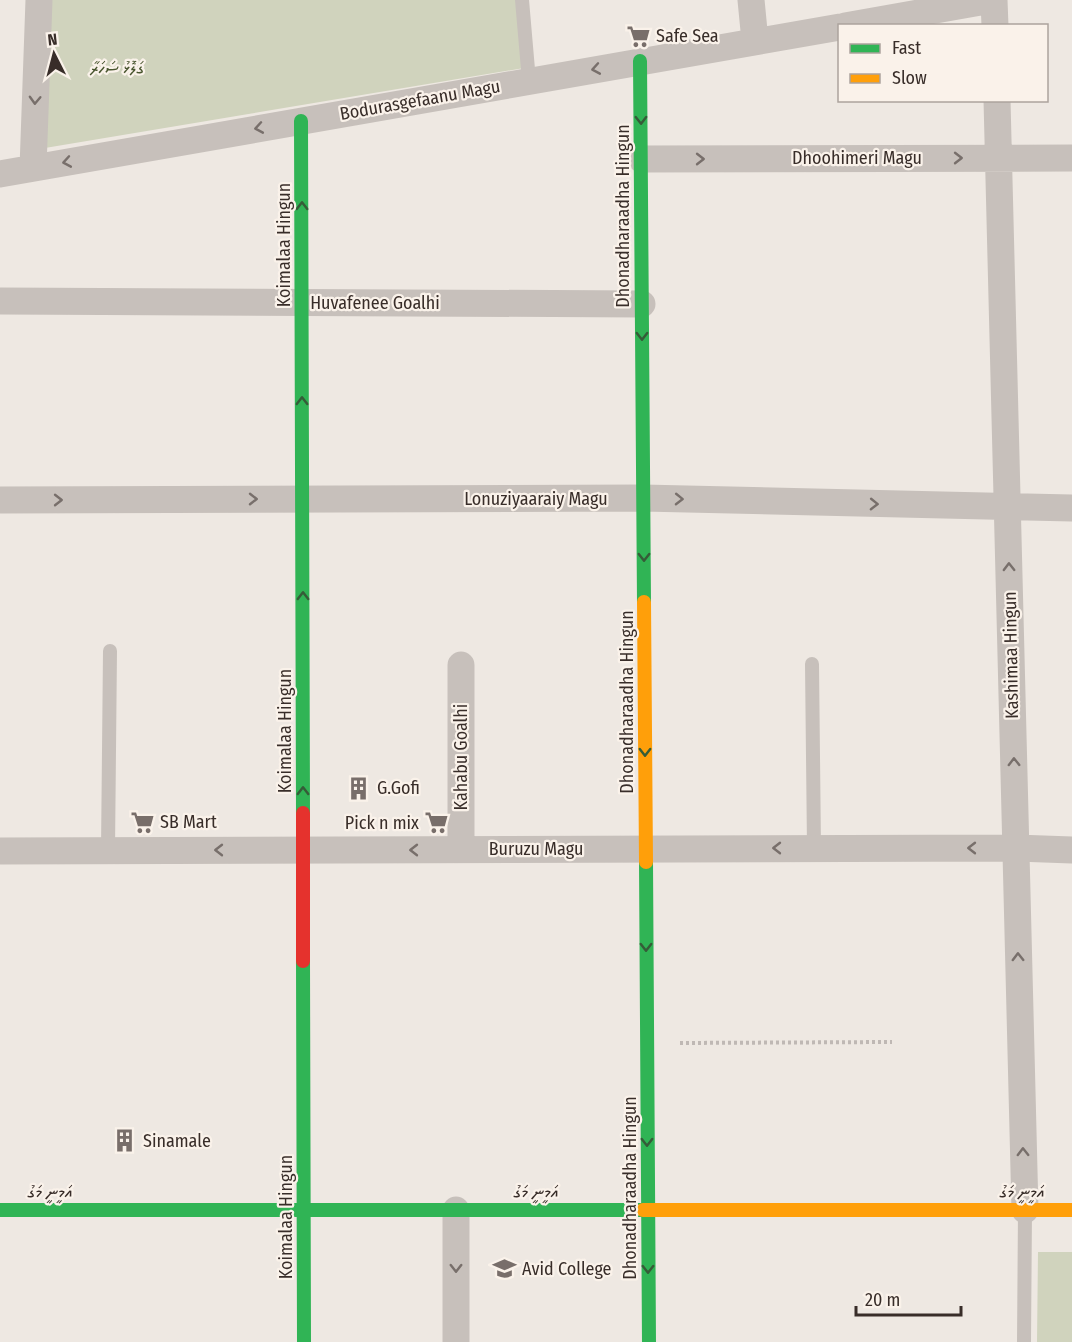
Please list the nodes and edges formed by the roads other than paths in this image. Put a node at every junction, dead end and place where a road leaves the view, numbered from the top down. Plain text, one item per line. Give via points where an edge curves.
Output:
1 (39, 0) edge
2 (522, 0) edge
3 (751, 0) edge
4 (993, 0) edge
5 (893, 9) edge
6 (851, 24) edge
7 (995, 24) edge
8 (838, 27) edge
9 (756, 41) junction
10 (640, 61) junction
11 (529, 81) junction
12 (997, 102) edge
13 (301, 121) junction
14 (999, 158) junction
15 (1072, 158) edge
16 (641, 159) junction
17 (33, 168) junction
18 (0, 174) edge
19 (0, 301) edge
20 (302, 302) junction
21 (642, 304) junction
22 (643, 498) junction
23 (303, 499) junction
24 (0, 500) edge
25 (1007, 507) junction
26 (1072, 508) edge
27 (110, 651) dead end
28 (812, 664) dead end
29 (461, 665) dead end
30 (813, 848) junction
31 (1016, 848) junction
32 (461, 849) junction
33 (645, 849) junction
34 (108, 850) junction
35 (303, 850) junction
36 (1072, 850) edge
37 (0, 851) edge
38 (0, 1210) edge
39 (304, 1210) junction
40 (456, 1210) junction
41 (648, 1210) junction
42 (1025, 1210) junction
43 (1072, 1210) edge
44 (304, 1342) edge
45 (456, 1342) edge
46 (649, 1342) edge
47 (1023, 1342) edge

1 -> 17 street
2 - 11 lane
3 - 9 street
4 - 5 street
4 - 7 street
5 - 6 street
8 - 9 street, Bodurasgefaanu Magu
9 - 10 street, Bodurasgefaanu Magu
10 -> 11 street, Bodurasgefaanu Magu
10 -> 16 street, Dhonadharaadha Hingun
11 - 13 street, Bodurasgefaanu Magu
12 - 14 street, Kashimaa Hingun
13 -> 17 street, Bodurasgefaanu Magu
20 -> 13 street, Koimalaa Hingun
14 - 15 street, Dhoohimeri Magu
16 -> 14 street, Dhoohimeri Magu
14 - 25 street, Kashimaa Hingun
16 - 21 street, Dhonadharaadha Hingun
17 - 18 street, Bodurasgefaanu Magu
19 - 20 street, Huvafenee Goalhi
20 - 21 street, Huvafenee Goalhi
23 -> 20 street, Koimalaa Hingun
21 -> 22 street, Dhonadharaadha Hingun
22 - 23 street, Lonuziyaaraiy Magu
22 -> 25 street, Lonuziyaaraiy Magu
22 -> 33 street, Dhonadharaadha Hingun
24 -> 23 street, Lonuziyaaraiy Magu
35 -> 23 street, Koimalaa Hingun
25 - 26 street, Lonuziyaaraiy Magu
31 -> 25 street, Kashimaa Hingun
27 - 34 lane
28 - 30 lane
29 - 32 street, Kahabu Goalhi
31 -> 30 street, Buruzu Magu
30 -> 33 street, Buruzu Magu
31 - 36 street, Buruzu Magu
42 -> 31 street, Kashimaa Hingun
32 - 33 street, Buruzu Magu
32 -> 35 street, Buruzu Magu
33 -> 41 street, Dhonadharaadha Hingun
35 -> 34 street, Buruzu Magu
34 - 37 street, Buruzu Magu
35 - 39 street, Koimalaa Hingun
38 - 39 street, އަމީނީ މަގު
39 - 40 street, އަމީނީ މަގު
39 - 44 street, Koimalaa Hingun
40 - 41 street, އަމީނީ މަގު
40 -> 45 street
41 - 42 street, އަމީނީ މަގު
41 -> 46 street, Dhonadharaadha Hingun
42 - 43 street, އަމީނީ މަގު
42 - 47 lane

